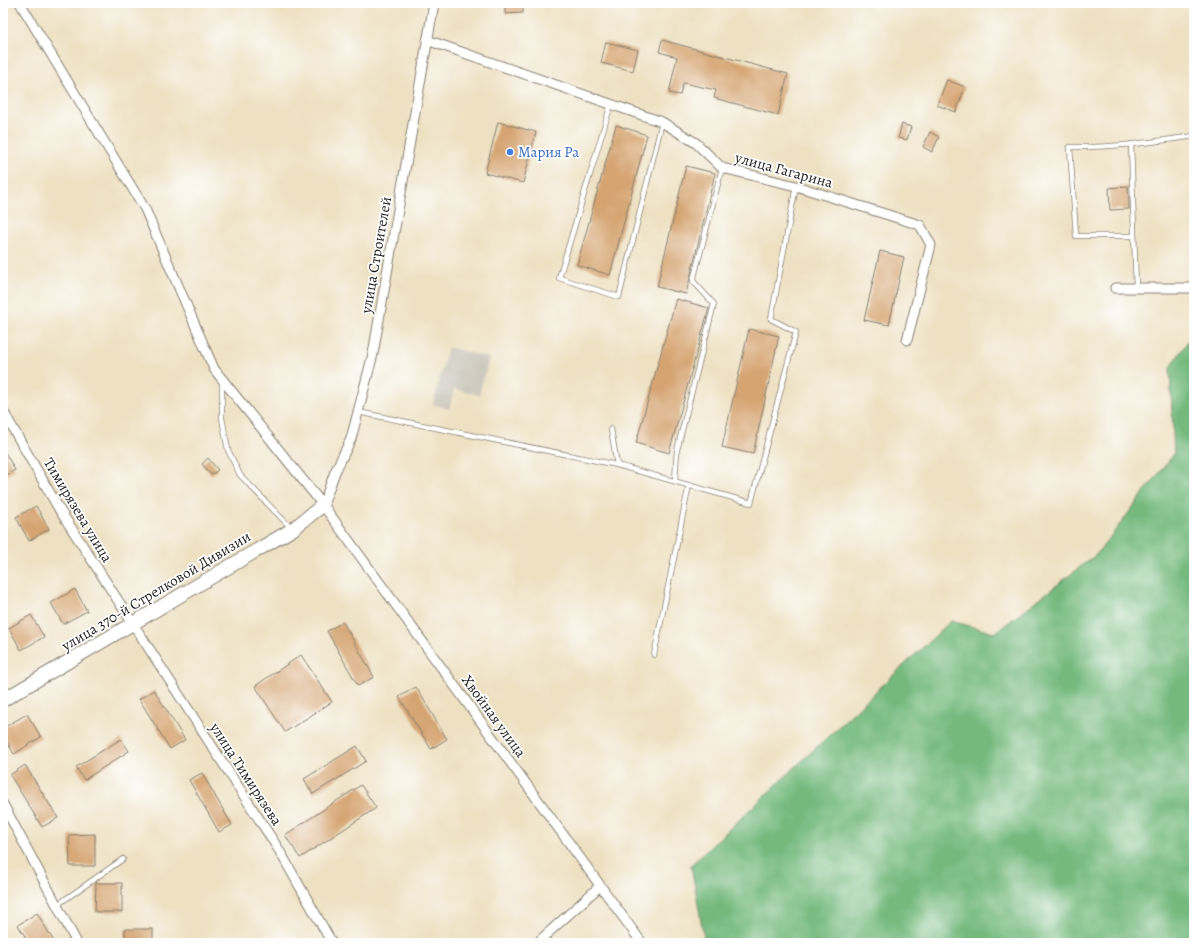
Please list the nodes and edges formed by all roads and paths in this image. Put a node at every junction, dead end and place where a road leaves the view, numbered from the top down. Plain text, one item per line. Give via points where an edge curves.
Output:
1 (20, 3) edge
2 (434, 3) edge
3 (427, 40) junction
4 (612, 104) junction
5 (662, 122) junction
6 (1194, 136) edge
7 (1131, 144) junction
8 (722, 168) junction
9 (796, 186) junction
10 (1134, 236) junction
11 (1115, 288) dead end
12 (1136, 288) junction
13 (1194, 288) edge
14 (908, 340) dead end
15 (222, 380) junction
16 (3, 411) edge
17 (358, 412) junction
18 (610, 429) dead end
19 (617, 465) junction
20 (675, 481) junction
21 (688, 485) junction
22 (323, 505) junction
23 (293, 529) junction
24 (132, 623) junction
25 (654, 655) dead end
26 (3, 700) edge
27 (3, 804) edge
28 (123, 859) dead end
29 (600, 886) junction
30 (57, 905) junction
31 (77, 943) edge
32 (332, 943) edge
33 (537, 943) edge
34 (642, 943) edge

1 - 15 street, Хвойная улица via 145,209 214,369
2 - 3 street, улица Строителей
3 - 4 street, улица Гагарина
3 - 17 street, улица Строителей via 373,354
4 - 5 street, улица Гагарина
4 - 5 lane via 559,278 619,297
5 - 8 street, улица Гагарина via 696,143
6 - 7 lane
7 - 10 lane
7 - 10 lane via 1070,146 1076,236
8 - 9 street, улица Гагарина
8 - 20 lane via 693,281 714,304 677,450
9 - 14 street, улица Гагарина via 920,225 931,245
9 - 21 lane via 771,319 796,332 751,503
10 - 12 lane
11 - 12 street
12 - 13 street
15 - 22 street, Хвойная улица
15 - 23 lane via 222,418 228,450 240,475
16 - 24 street, Тимирязева улица via 60,509
17 - 19 lane
17 - 22 street, улица Строителей via 351,439
18 - 19 lane
19 - 20 lane
20 - 21 lane
21 - 25 lane
22 - 23 street, улица 370-й Стрелковой Дивизии
22 - 29 street, Хвойная улица
23 - 24 street, улица 370-й Стрелковой Дивизии
24 - 26 street, улица 370-й Стрелковой Дивизии
24 - 32 street, улица Тимирязева via 279,850
27 - 30 street
28 - 30 lane
29 - 33 street
29 - 34 street, Хвойная улица
30 - 31 street

